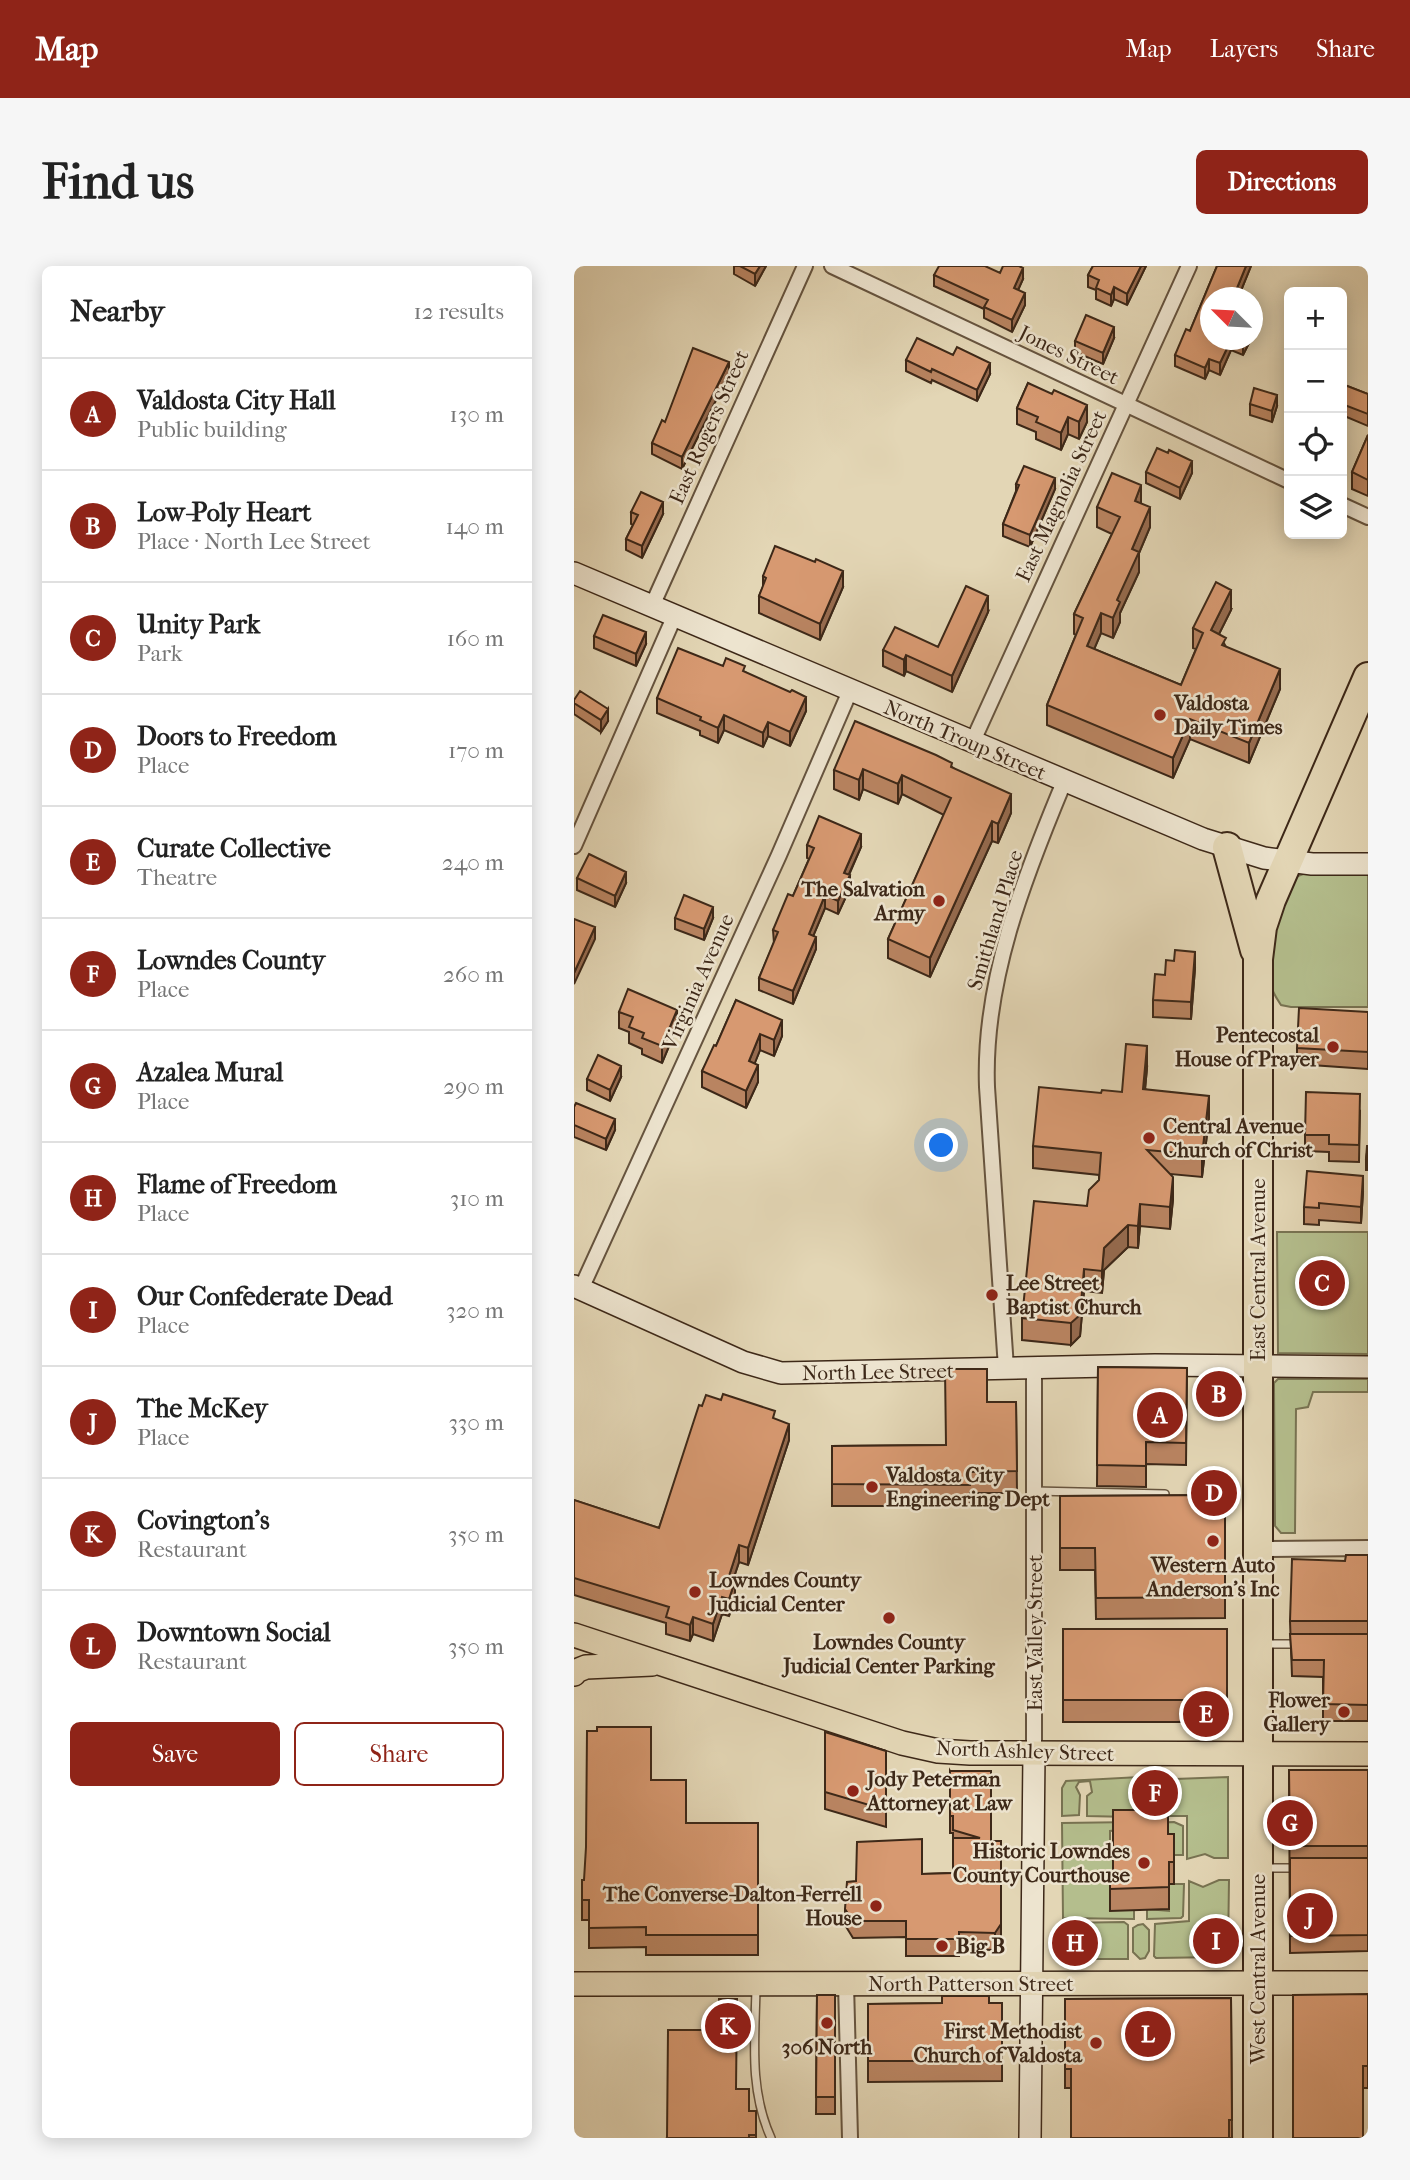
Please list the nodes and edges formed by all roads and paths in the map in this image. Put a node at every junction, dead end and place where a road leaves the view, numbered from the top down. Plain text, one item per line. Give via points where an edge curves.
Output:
1 (805, 266) edge
2 (832, 266) edge
3 (1189, 266) edge
4 (1126, 405) junction
5 (1284, 479) edge
6 (1347, 507) edge
7 (1368, 517) edge
8 (574, 573) edge
9 (652, 606) junction
10 (675, 615) junction
11 (1368, 677) edge
12 (850, 691) junction
13 (972, 743) junction
14 (1064, 782) junction
15 (574, 846) edge
16 (1227, 847) junction
17 (1287, 861) junction
18 (1368, 864) edge
19 (1258, 959) junction
20 (577, 1288) edge
21 (1258, 1366) junction
22 (1034, 1367) junction
23 (1368, 1367) edge
24 (1006, 1368) junction
25 (1035, 1491) junction
26 (1165, 1494) edge
27 (1368, 1548) edge
28 (1259, 1549) junction
29 (574, 1635) edge
30 (1259, 1644) junction
31 (1299, 1644) edge
32 (662, 1664) junction
33 (574, 1674) edge
34 (1034, 1753) junction
35 (1259, 1754) junction
36 (1368, 1754) edge
37 (1258, 1868) junction
38 (1299, 1868) edge
39 (1259, 1983) junction
40 (1368, 1983) edge
41 (574, 1984) edge
42 (756, 1984) junction
43 (846, 1984) junction
44 (1031, 1984) junction
45 (771, 2138) edge
46 (850, 2138) edge
47 (1030, 2138) edge
48 (1258, 2138) edge

1 - 9 street, East Rogers Street
2 - 4 street, Jones Street
3 - 4 street, East Magnolia Street
4 - 5 street, Jones Street
4 - 13 street, East Magnolia Street
6 - 7 street
8 - 9 street, North Troup Street
9 - 10 street, North Troup Street
10 - 12 street, North Troup Street
10 - 15 street
11 - 17 highway, East Central Avenue
12 - 13 street, North Troup Street
12 - 20 street, Virginia Avenue via 779,855
13 - 14 street, North Troup Street
14 - 16 street, North Troup Street
14 - 24 street, Smithland Place via 1005,946 991,1003 986,1063
16 - 17 street, North Troup Street
16 - 19 highway
17 - 18 street, North Troup Street
17 - 19 highway, East Central Avenue via 1262,927
19 - 21 highway, East Central Avenue
20 - 24 street, North Lee Street via 743,1362 781,1373
21 - 22 street, North Lee Street
21 - 23 street, North Lee Street
21 - 28 highway, East Central Avenue
22 - 24 street, North Lee Street
22 - 25 street, East Valley Street
25 - 26 lane
25 - 34 street, East Valley Street
27 - 28 street
28 - 30 highway, West Central Avenue
29 - 32 main road, North Ashley Street
30 - 31 lane
30 - 35 highway, West Central Avenue
32 - 33 main road via 586,1667
32 - 34 main road, North Ashley Street via 902,1744 938,1751
34 - 35 main road, North Ashley Street
34 - 44 street, East Valley Street
35 - 36 main road, North Ashley Street
35 - 37 highway, West Central Avenue
37 - 38 lane
37 - 39 highway, West Central Avenue
39 - 40 main road, North Patterson Street
39 - 44 main road, North Patterson Street
39 - 48 highway, West Central Avenue
41 - 42 main road, North Patterson Street
42 - 43 main road, North Patterson Street
42 - 45 lane via 753,2069 761,2118
43 - 44 main road, North Patterson Street
43 - 46 street
44 - 47 street, East Valley Street

